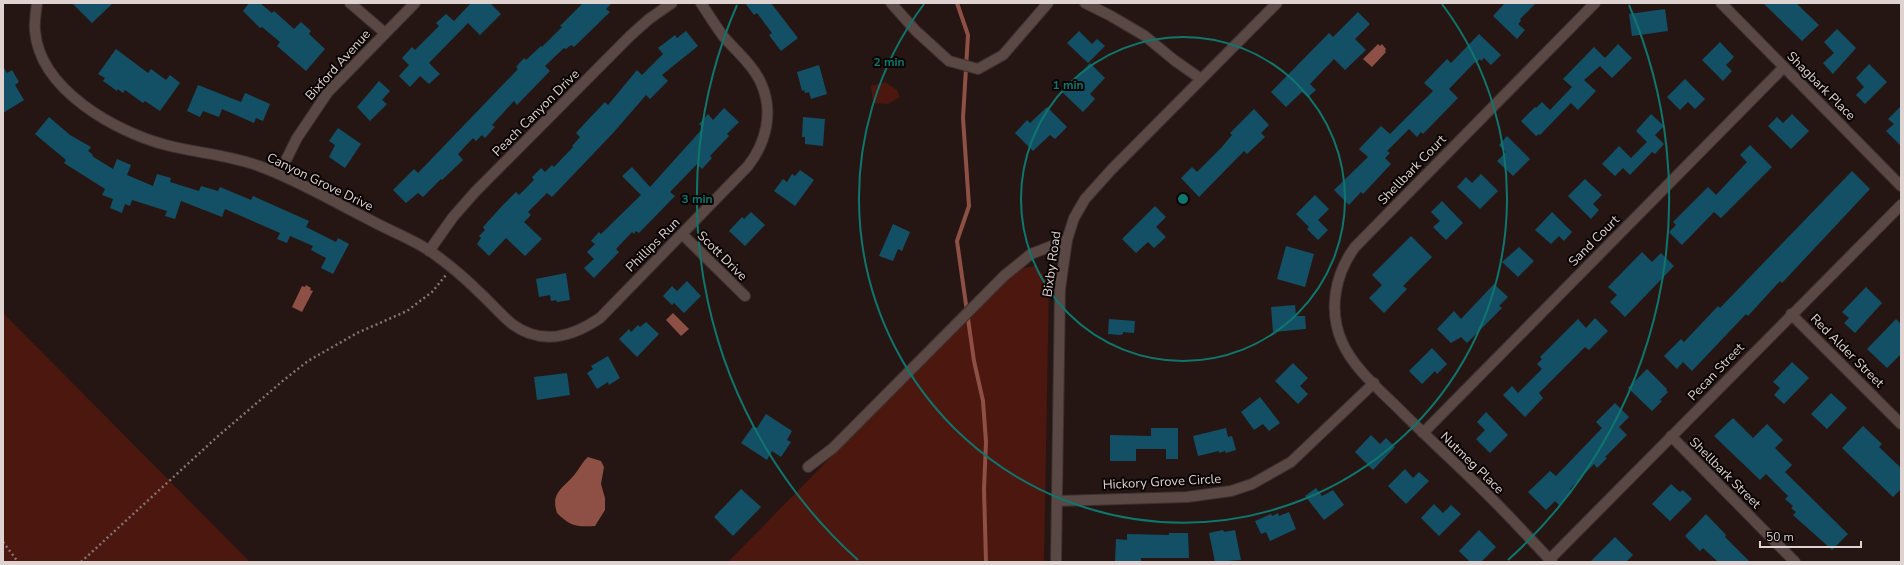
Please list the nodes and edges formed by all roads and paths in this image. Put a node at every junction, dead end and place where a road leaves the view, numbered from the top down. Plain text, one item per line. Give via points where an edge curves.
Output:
1 (37, 3) edge
2 (350, 3) edge
3 (415, 3) edge
4 (672, 3) edge
5 (701, 3) edge
6 (891, 3) edge
7 (1048, 3) edge
8 (1085, 3) edge
9 (1277, 3) edge
10 (1595, 3) edge
11 (1722, 4) edge
12 (385, 33) junction
13 (1784, 67) junction
14 (1201, 79) junction
15 (279, 174) junction
16 (1901, 186) edge
17 (1901, 205) edge
18 (682, 234) junction
19 (1067, 240) junction
20 (429, 251) junction
21 (452, 268) junction
22 (745, 296) dead end
23 (1791, 314) junction
24 (527, 332) joint
25 (1374, 383) junction
26 (1901, 424) edge
27 (1422, 433) junction
28 (1671, 436) junction
29 (808, 467) dead end
30 (1058, 501) junction
31 (3, 542) edge
32 (1551, 561) edge
33 (18, 562) edge
34 (81, 562) edge
35 (1056, 562) edge
36 (1795, 562) edge

1 - 15 street, Canyon Grove Drive via 35,32 38,46 52,73 94,112 130,133 168,146 225,156
2 - 12 street
3 - 12 street, Bixford Avenue
4 - 20 street, Peach Canyon Drive via 630,36 475,192
5 - 18 street, Phillips Run via 761,83 767,109 767,126 763,143 748,166
6 - 7 street via 916,31 949,61 978,69 1003,55
8 - 14 street via 1145,36
9 - 14 street, Bixby Road
10 - 25 street, Shellbark Court via 1349,256 1342,269 1334,297 1338,330 1351,359
11 - 13 street, Shagbark Place
12 - 15 street, Bixford Avenue via 343,75 318,105 297,138
13 - 16 street, Shagbark Place
13 - 27 street, Sand Court
14 - 19 street, Bixby Road via 1085,199 1074,218
15 - 20 street, Canyon Grove Drive
17 - 23 street, Pecan Street
18 - 22 street, Scott Drive
18 - 24 street, Phillips Run via 600,318 576,333 562,336 547,337
19 - 29 street via 1031,254 1004,276 833,448
19 - 30 street, Bixby Road via 1060,304
20 - 21 street, Canyon Grove Drive
21 - 24 street, Canyon Grove Drive via 513,324
21 - 34 path via 432,292 407,311 357,333 308,361 285,379 217,437
23 - 26 street, Red Alder Street
23 - 28 street, Pecan Street
25 - 27 street, Nutmeg Place
25 - 30 street, Hickory Grove Circle via 1291,462 1252,484 1231,491 1202,495
27 - 32 street, Nutmeg Place via 1494,501
28 - 32 street, Pecan Street
28 - 36 street, Shellbark Street
30 - 35 street, Bixby Road
31 - 33 path

